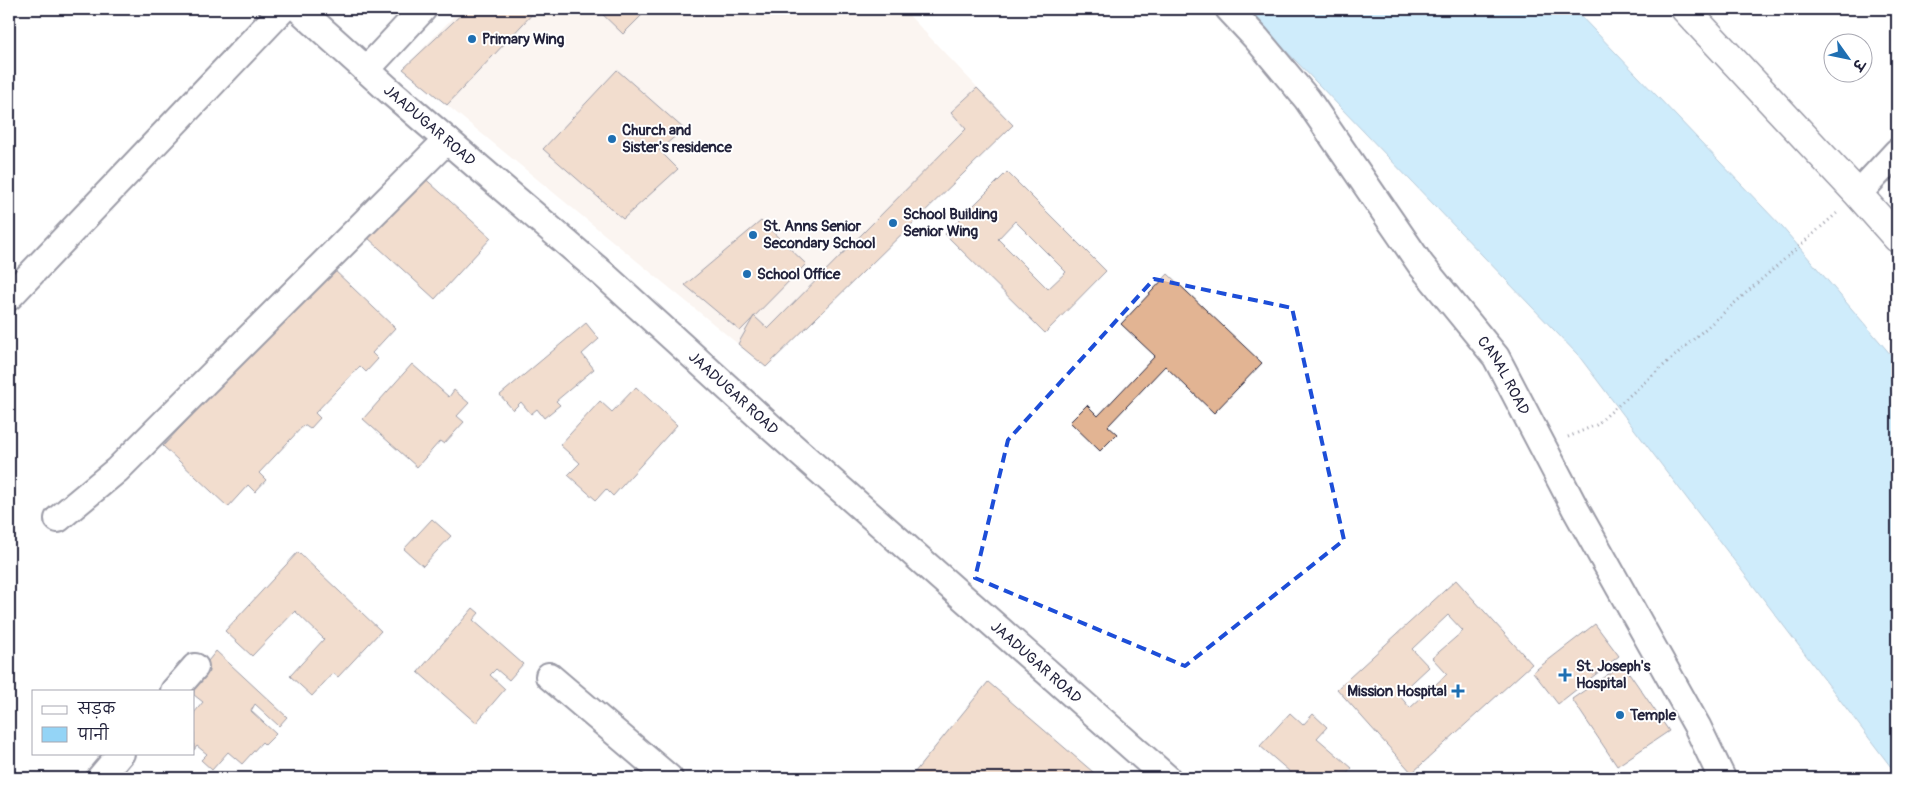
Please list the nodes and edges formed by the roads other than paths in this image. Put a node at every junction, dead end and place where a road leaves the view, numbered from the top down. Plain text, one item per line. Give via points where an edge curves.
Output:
1 (284, 9) edge
2 (299, 9) edge
3 (423, 9) edge
4 (1229, 9) edge
5 (1685, 9) edge
6 (366, 70) junction
7 (446, 140) junction
8 (1897, 152) edge
9 (1858, 194) junction
10 (1897, 238) edge
11 (9, 297) edge
12 (58, 519) dead end
13 (195, 667) dead end
14 (549, 676) dead end
15 (175, 690) edge
16 (120, 754) edge
17 (100, 778) edge
18 (669, 778) edge
19 (1167, 778) edge
20 (1722, 778) edge

1 - 11 street
2 - 6 street, JAADUGAR ROAD
3 - 6 street
4 - 20 street, CANAL ROAD via 1307,99 1421,265 1496,356 1576,510 1697,726
5 - 9 street
6 - 7 street, JAADUGAR ROAD
7 - 12 street via 118,470
7 - 19 street, JAADUGAR ROAD via 603,274
8 - 9 street
9 - 10 street
13 - 15 street
14 - 18 street
16 - 17 street

